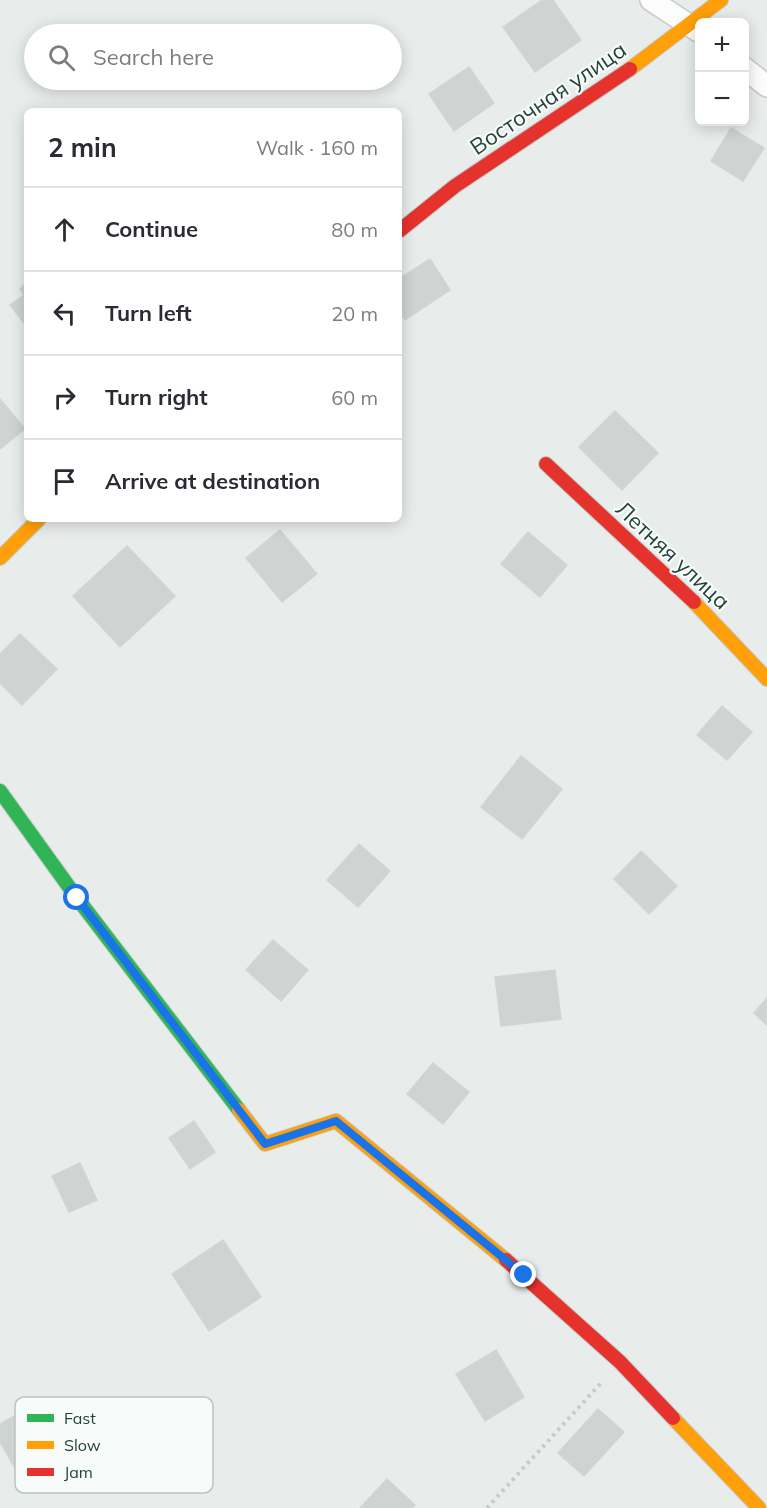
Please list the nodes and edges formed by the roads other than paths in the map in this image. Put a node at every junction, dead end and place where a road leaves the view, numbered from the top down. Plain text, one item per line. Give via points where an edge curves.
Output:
1 (651, 0) edge
2 (720, 0) edge
3 (694, 28) edge
4 (749, 72) edge
5 (767, 86) edge
6 (402, 229) edge
7 (546, 464) dead end
8 (36, 522) edge
9 (0, 558) edge
10 (767, 679) edge
11 (0, 791) edge
12 (759, 1508) edge

1 - 3 street
2 - 3 street, Восточная улица
3 - 6 street, Восточная улица via 455,186
4 - 5 street
7 - 10 street, Летняя улица via 708,615
8 - 9 street
11 - 12 street via 265,1144 336,1121 524,1275 620,1362

